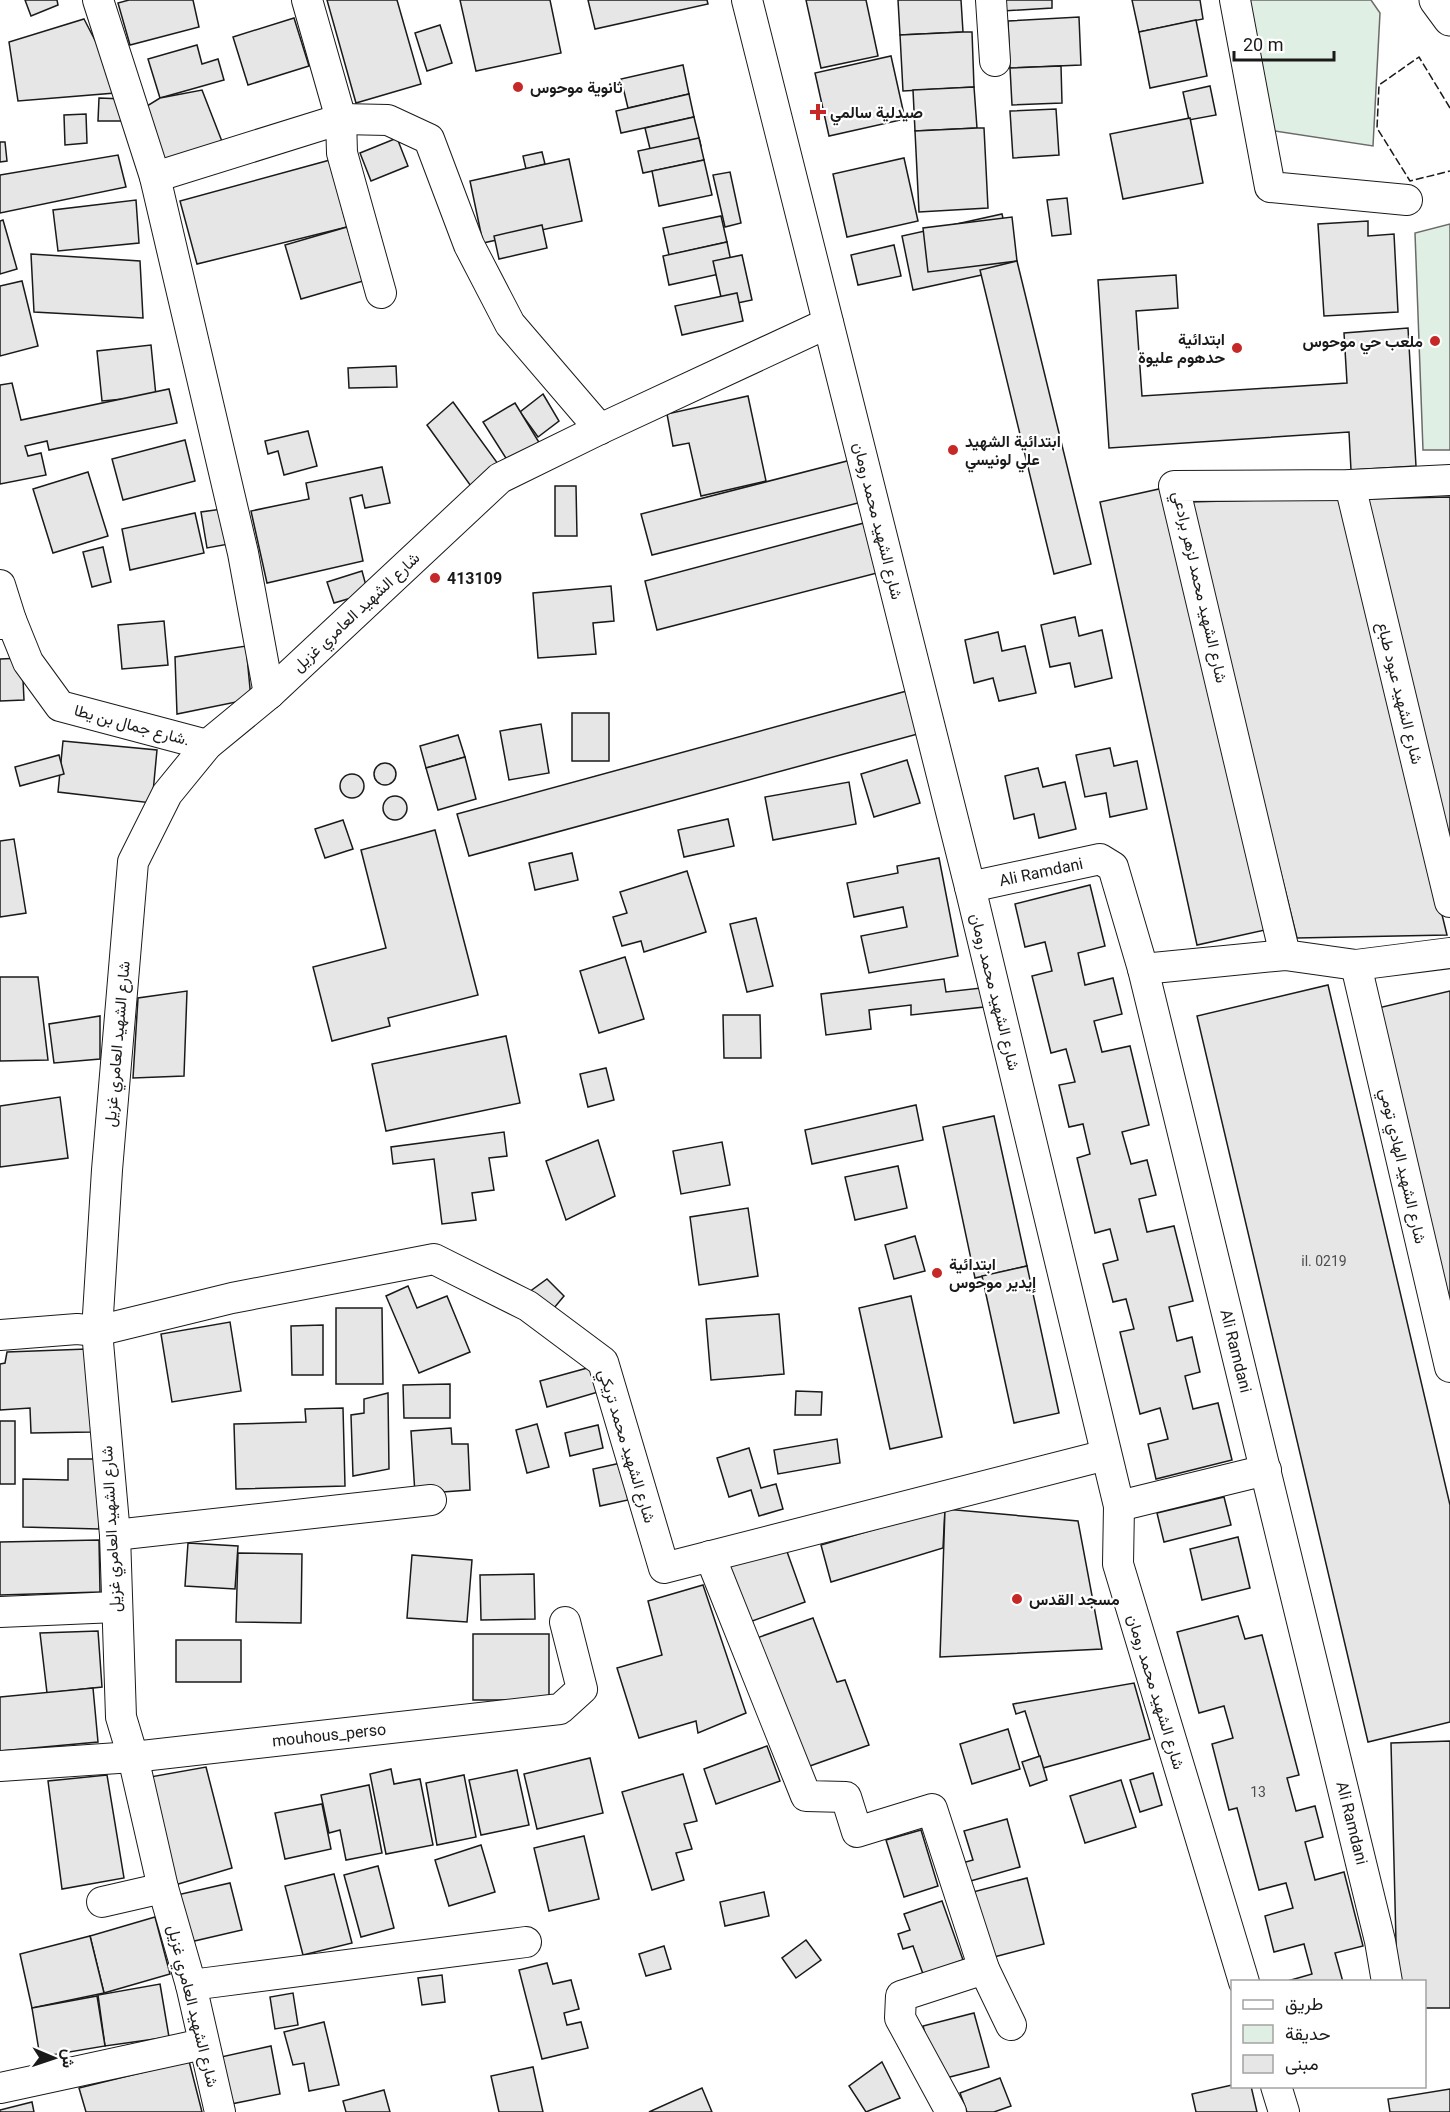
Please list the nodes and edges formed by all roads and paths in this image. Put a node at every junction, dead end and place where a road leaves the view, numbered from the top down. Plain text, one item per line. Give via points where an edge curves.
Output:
1 (98, 0) edge
2 (307, 0) edge
3 (747, 0) edge
4 (991, 0) edge
5 (1235, 0) edge
6 (1436, 0) edge
7 (1450, 19) edge
8 (996, 61) dead end
9 (341, 119) junction
10 (155, 177) junction
11 (1407, 200) dead end
12 (381, 293) dead end
13 (828, 324) junction
14 (600, 429) junction
15 (1450, 480) edge
16 (1350, 484) junction
17 (0, 585) edge
18 (6, 622) edge
19 (269, 694) junction
20 (207, 745) junction
21 (970, 887) junction
22 (1450, 902) edge
23 (1450, 953) edge
24 (1285, 954) junction
25 (1356, 965) junction
26 (1143, 969) junction
27 (97, 1331) junction
28 (0, 1335) edge
29 (1450, 1367) edge
30 (1106, 1455) junction
31 (1266, 1470) junction
32 (431, 1500) dead end
33 (1119, 1506) junction
34 (115, 1534) junction
35 (710, 1556) junction
36 (116, 1607) junction
37 (0, 1612) edge
38 (565, 1622) dead end
39 (134, 1757) junction
40 (0, 1766) edge
41 (163, 1888) junction
42 (102, 1902) dead end
43 (526, 1942) dead end
44 (984, 1969) junction
45 (1243, 1980) edge
46 (1387, 1980) edge
47 (191, 1985) junction
48 (1011, 2025) dead end
49 (203, 2044) junction
50 (0, 2088) edge
51 (1277, 2088) edge
52 (220, 2112) edge
53 (951, 2112) edge
54 (1284, 2112) edge

1 - 10 street
2 - 9 street
3 - 13 street, شارع الشهيد محمد رومان
4 - 8 street
5 - 11 street via 1270,187
6 - 7 highway
9 - 10 street
9 - 12 street via 342,153
9 - 14 street via 388,120 429,139 469,245 510,324
10 - 19 street via 243,553
13 - 14 street, شارع الشهيد العامري غزيل
13 - 21 street, شارع الشهيد محمد رومان
14 - 19 street, شارع الشهيد العامري غزيل via 500,478
15 - 16 street, شارع الشهيد محمد لزهر برادعي
16 - 22 street, شارع الشهيد عبود طباع
16 - 24 street, شارع الشهيد محمد لزهر برادعي via 1174,486
17 - 18 street, شارع جمال بن يطا.
18 - 20 street, شارع جمال بن يطا. via 28,662 60,706
19 - 20 street, شارع الشهيد العامري غزيل
20 - 27 street, شارع الشهيد العامري غزيل via 166,794 133,862
21 - 26 street, Ali Ramdani via 1100,859 1107,861 1113,867
21 - 30 street, شارع الشهيد محمد رومان
23 - 25 street
24 - 25 street
24 - 26 street
25 - 29 street, شارع الشهيد الهادي تومي
26 - 31 street, Ali Ramdani
27 - 28 street, شارع الشهيد محمد تريكي
27 - 34 street, شارع الشهيد العامري غزيل
27 - 35 street, شارع الشهيد محمد تريكي via 232,1298 434,1259 528,1306 603,1362 664,1568
30 - 33 street, شارع الشهيد محمد رومان
30 - 35 street, شارع الشهيد محمد تريكي
31 - 33 street
31 - 46 street, Ali Ramdani via 1378,1930
32 - 34 street
33 - 45 street, شارع الشهيد محمد رومان via 1118,1564
34 - 36 street, شارع الشهيد العامري غزيل
35 - 44 street via 806,1796 846,1797 856,1832 932,1809
36 - 37 street
36 - 39 street, شارع الشهيد العامري غزيل via 122,1717
38 - 39 street, mouhous_perso via 582,1689 560,1709
39 - 40 street, mouhous_perso
39 - 41 street, شارع الشهيد العامري غزيل
41 - 42 street
41 - 47 street, شارع الشهيد العامري غزيل
43 - 47 street
44 - 48 street
44 - 53 street via 901,1996 900,2018
47 - 49 street, شارع الشهيد العامري غزيل
49 - 50 street
49 - 52 street, شارع الشهيد العامري غزيل
51 - 54 street

